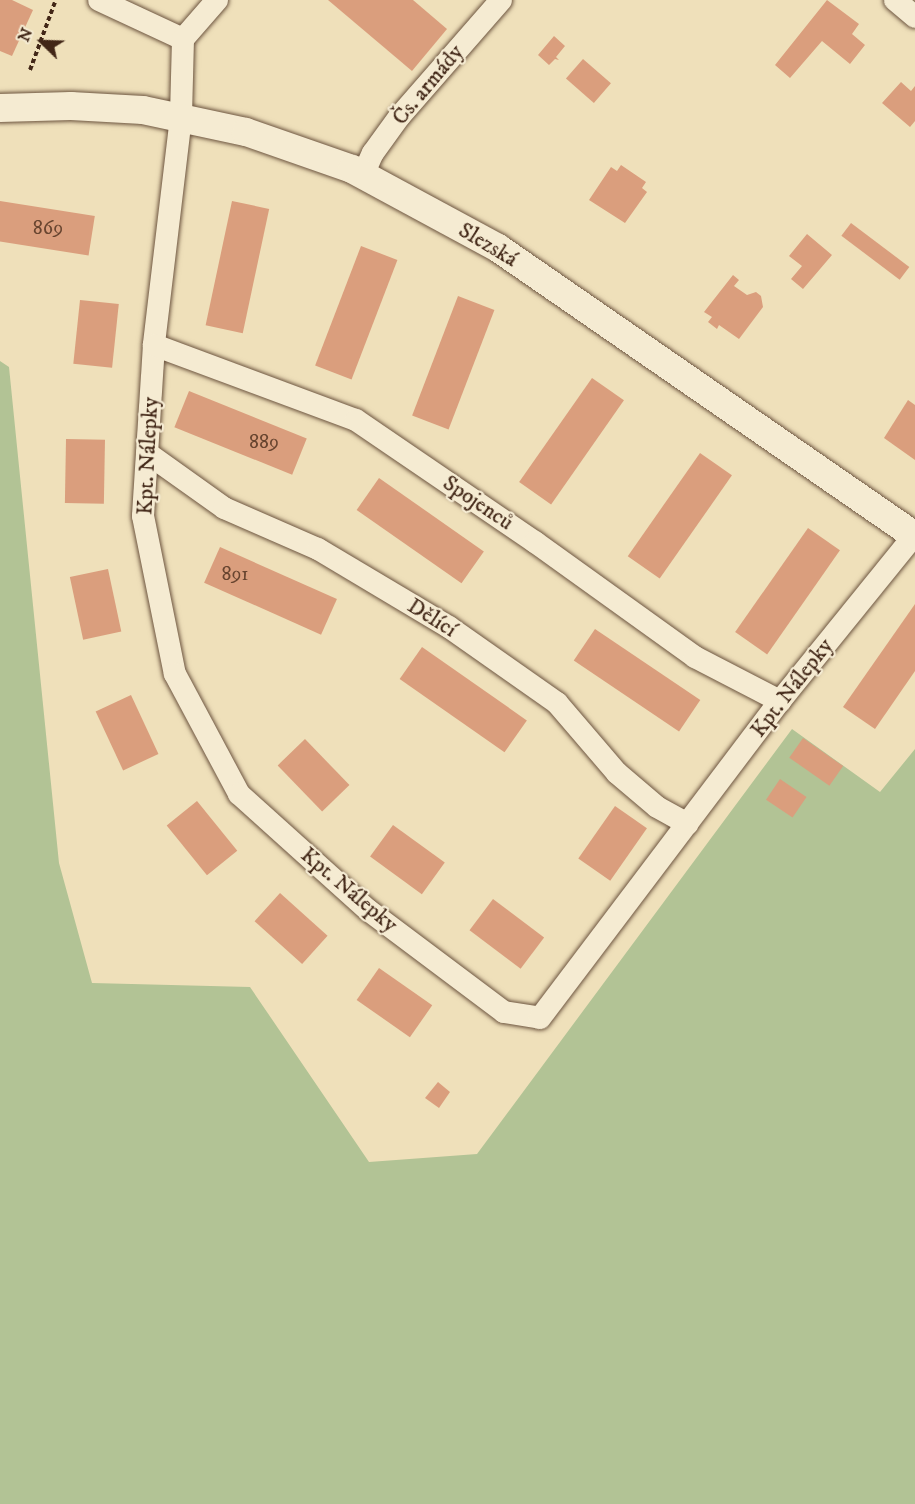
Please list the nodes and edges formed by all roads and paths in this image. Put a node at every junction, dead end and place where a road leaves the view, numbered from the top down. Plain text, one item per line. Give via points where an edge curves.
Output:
1 (99, 0) edge
2 (218, 0) edge
3 (501, 0) edge
4 (895, 0) edge
5 (55, 2) dead end
6 (915, 17) edge
7 (183, 39) junction
8 (30, 70) dead end
9 (0, 108) edge
10 (181, 117) junction
11 (363, 175) junction
12 (154, 345) junction
13 (147, 453) junction
14 (915, 535) edge
15 (780, 701) junction
16 (688, 824) junction

1 - 7 street
2 - 7 street
3 - 11 street, Čs. armády via 399,117 373,153
4 - 6 street
5 - 8 path
7 - 10 street, Kpt. Nálepky
9 - 10 street, Slezská via 108,107
10 - 11 street, Slezská via 246,132
10 - 12 street, Kpt. Nálepky
11 - 14 street, Slezská via 498,248
12 - 13 street, Kpt. Nálepky
12 - 15 street, Spojenců via 356,420 695,657
13 - 16 street, Dělící via 224,508 318,549 449,627 557,703 617,773 657,807
13 - 16 street, Kpt. Nálepky via 143,516 175,674 239,794 369,910 504,1012 540,1018
14 - 15 street, Kpt. Nálepky
15 - 16 street, Kpt. Nálepky

